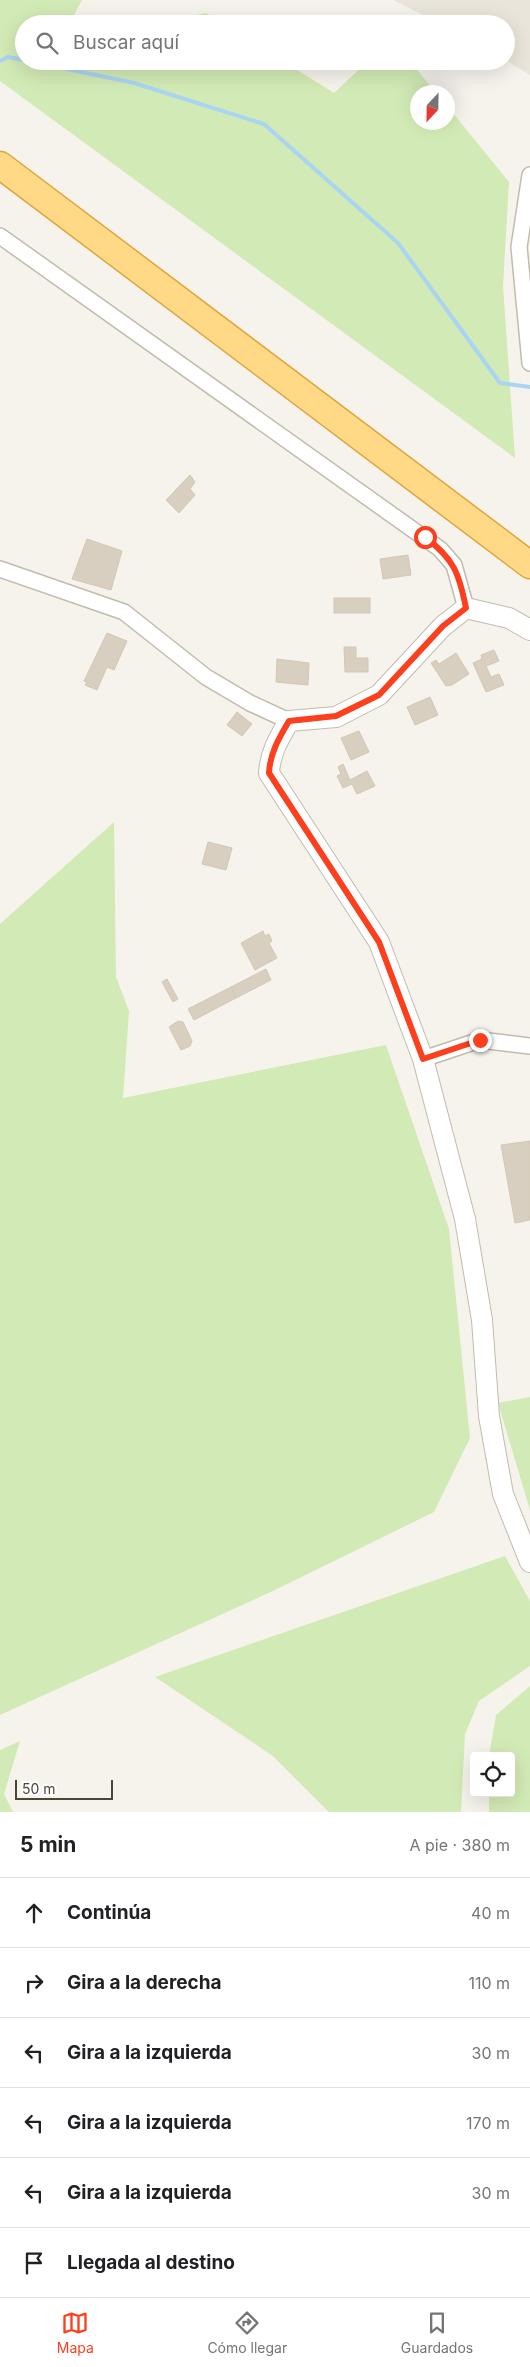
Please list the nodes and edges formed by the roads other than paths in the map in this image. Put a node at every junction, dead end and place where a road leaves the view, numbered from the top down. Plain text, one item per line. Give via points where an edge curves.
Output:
1 (0, 164) edge
2 (530, 175) edge
3 (0, 236) edge
4 (530, 363) edge
5 (530, 565) edge
6 (0, 568) edge
7 (466, 608) junction
8 (530, 630) edge
9 (289, 721) junction
10 (530, 1046) edge
11 (423, 1059) junction
12 (530, 1562) edge

1 - 5 highway
2 - 4 street via 519,247
3 - 7 street via 440,549 454,565
6 - 9 street via 124,612 206,677
7 - 8 street via 509,618
7 - 9 street via 443,626 379,695 336,716
9 - 11 street via 275,745 269,773 379,942
10 - 11 street via 480,1040
11 - 12 street via 465,1219 482,1320 489,1416 503,1494

